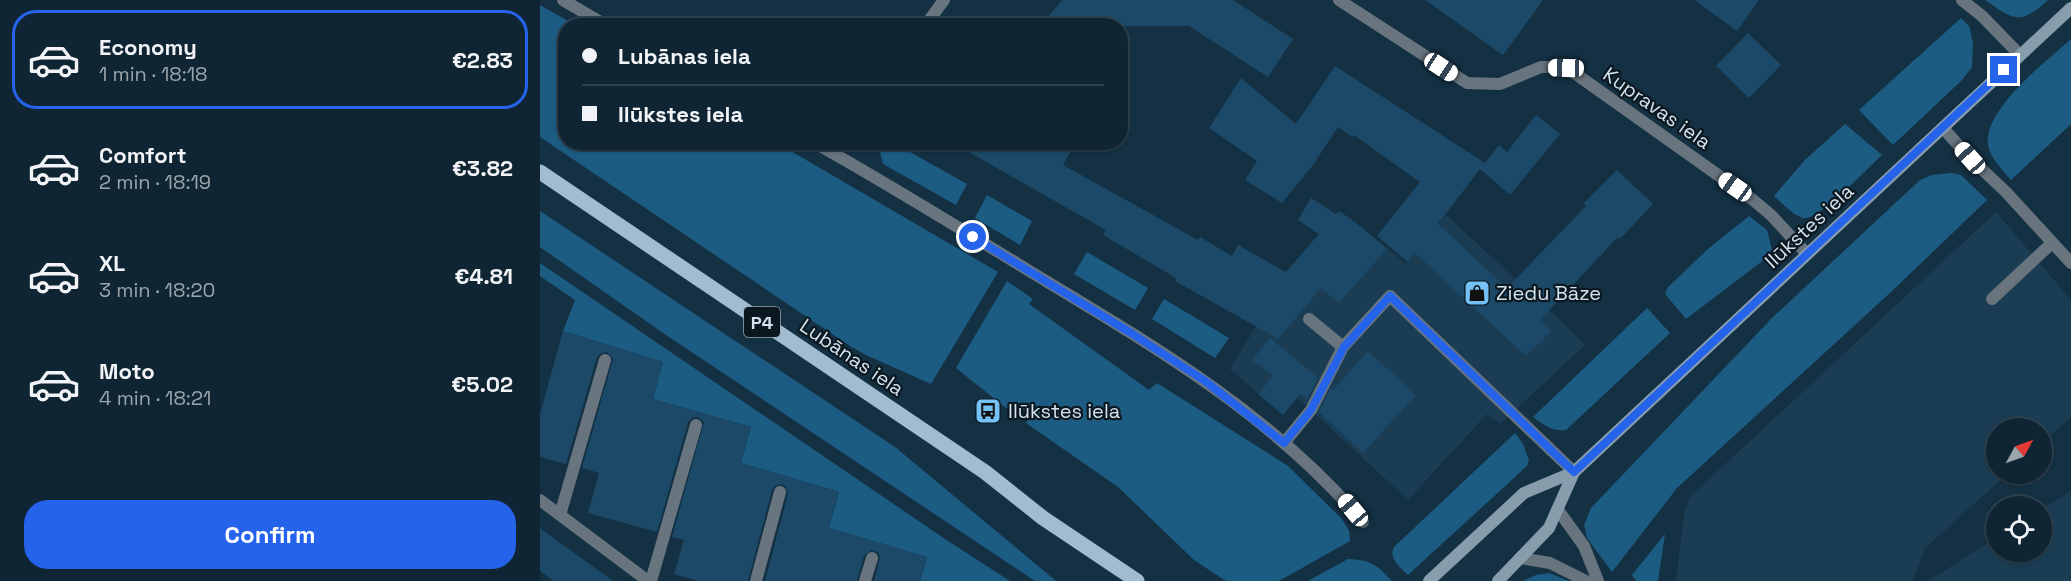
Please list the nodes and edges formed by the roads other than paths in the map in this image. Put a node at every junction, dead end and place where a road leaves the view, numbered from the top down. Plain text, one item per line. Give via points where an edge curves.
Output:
1 (563, 0) edge
2 (944, 0) edge
3 (1339, 0) edge
4 (1962, 0) edge
5 (2071, 8) edge
6 (593, 18) edge
7 (931, 18) edge
8 (2020, 55) junction
9 (1943, 128) junction
10 (839, 150) edge
11 (540, 172) edge
12 (2052, 243) junction
13 (1808, 254) junction
14 (2071, 263) edge
15 (1992, 299) dead end
16 (1309, 319) dead end
17 (1344, 347) junction
18 (605, 360) dead end
19 (696, 425) dead end
20 (1284, 443) junction
21 (1574, 472) junction
22 (780, 492) dead end
23 (540, 500) edge
24 (1558, 510) junction
25 (560, 515) junction
26 (1363, 522) dead end
27 (872, 558) dead end
28 (1520, 558) junction
29 (650, 581) edge
30 (756, 581) edge
31 (865, 581) edge
32 (1137, 581) edge
33 (1429, 581) edge
34 (1497, 581) edge
35 (1586, 581) edge
36 (1598, 581) edge

1 - 6 street
2 - 7 street
3 - 13 street, Kupravas iela via 1467,83 1500,84 1540,67 1566,68 1753,200
4 - 8 street
5 - 8 street, Ilūkstes iela
8 - 9 street, Ilūkstes iela
9 - 12 street
9 - 13 street, Ilūkstes iela
10 - 20 street via 1205,381
11 - 32 main road, Lubānas iela / P4 via 985,472 1043,518
12 - 14 street
12 - 15 street
13 - 21 street, Ilūkstes iela
16 - 17 street
17 - 20 street via 1311,410
17 - 21 street via 1390,296
18 - 25 street
19 - 29 street
20 - 26 street
21 - 24 street, Ilūkstes iela
21 - 33 street, Ilūkstes iela via 1524,493
22 - 30 street
23 - 25 street
24 - 28 street, Ilūkstes iela via 1549,528
24 - 36 street via 1584,546
25 - 29 street
27 - 31 street
28 - 34 street, Ilūkstes iela
28 - 35 street via 1550,563

